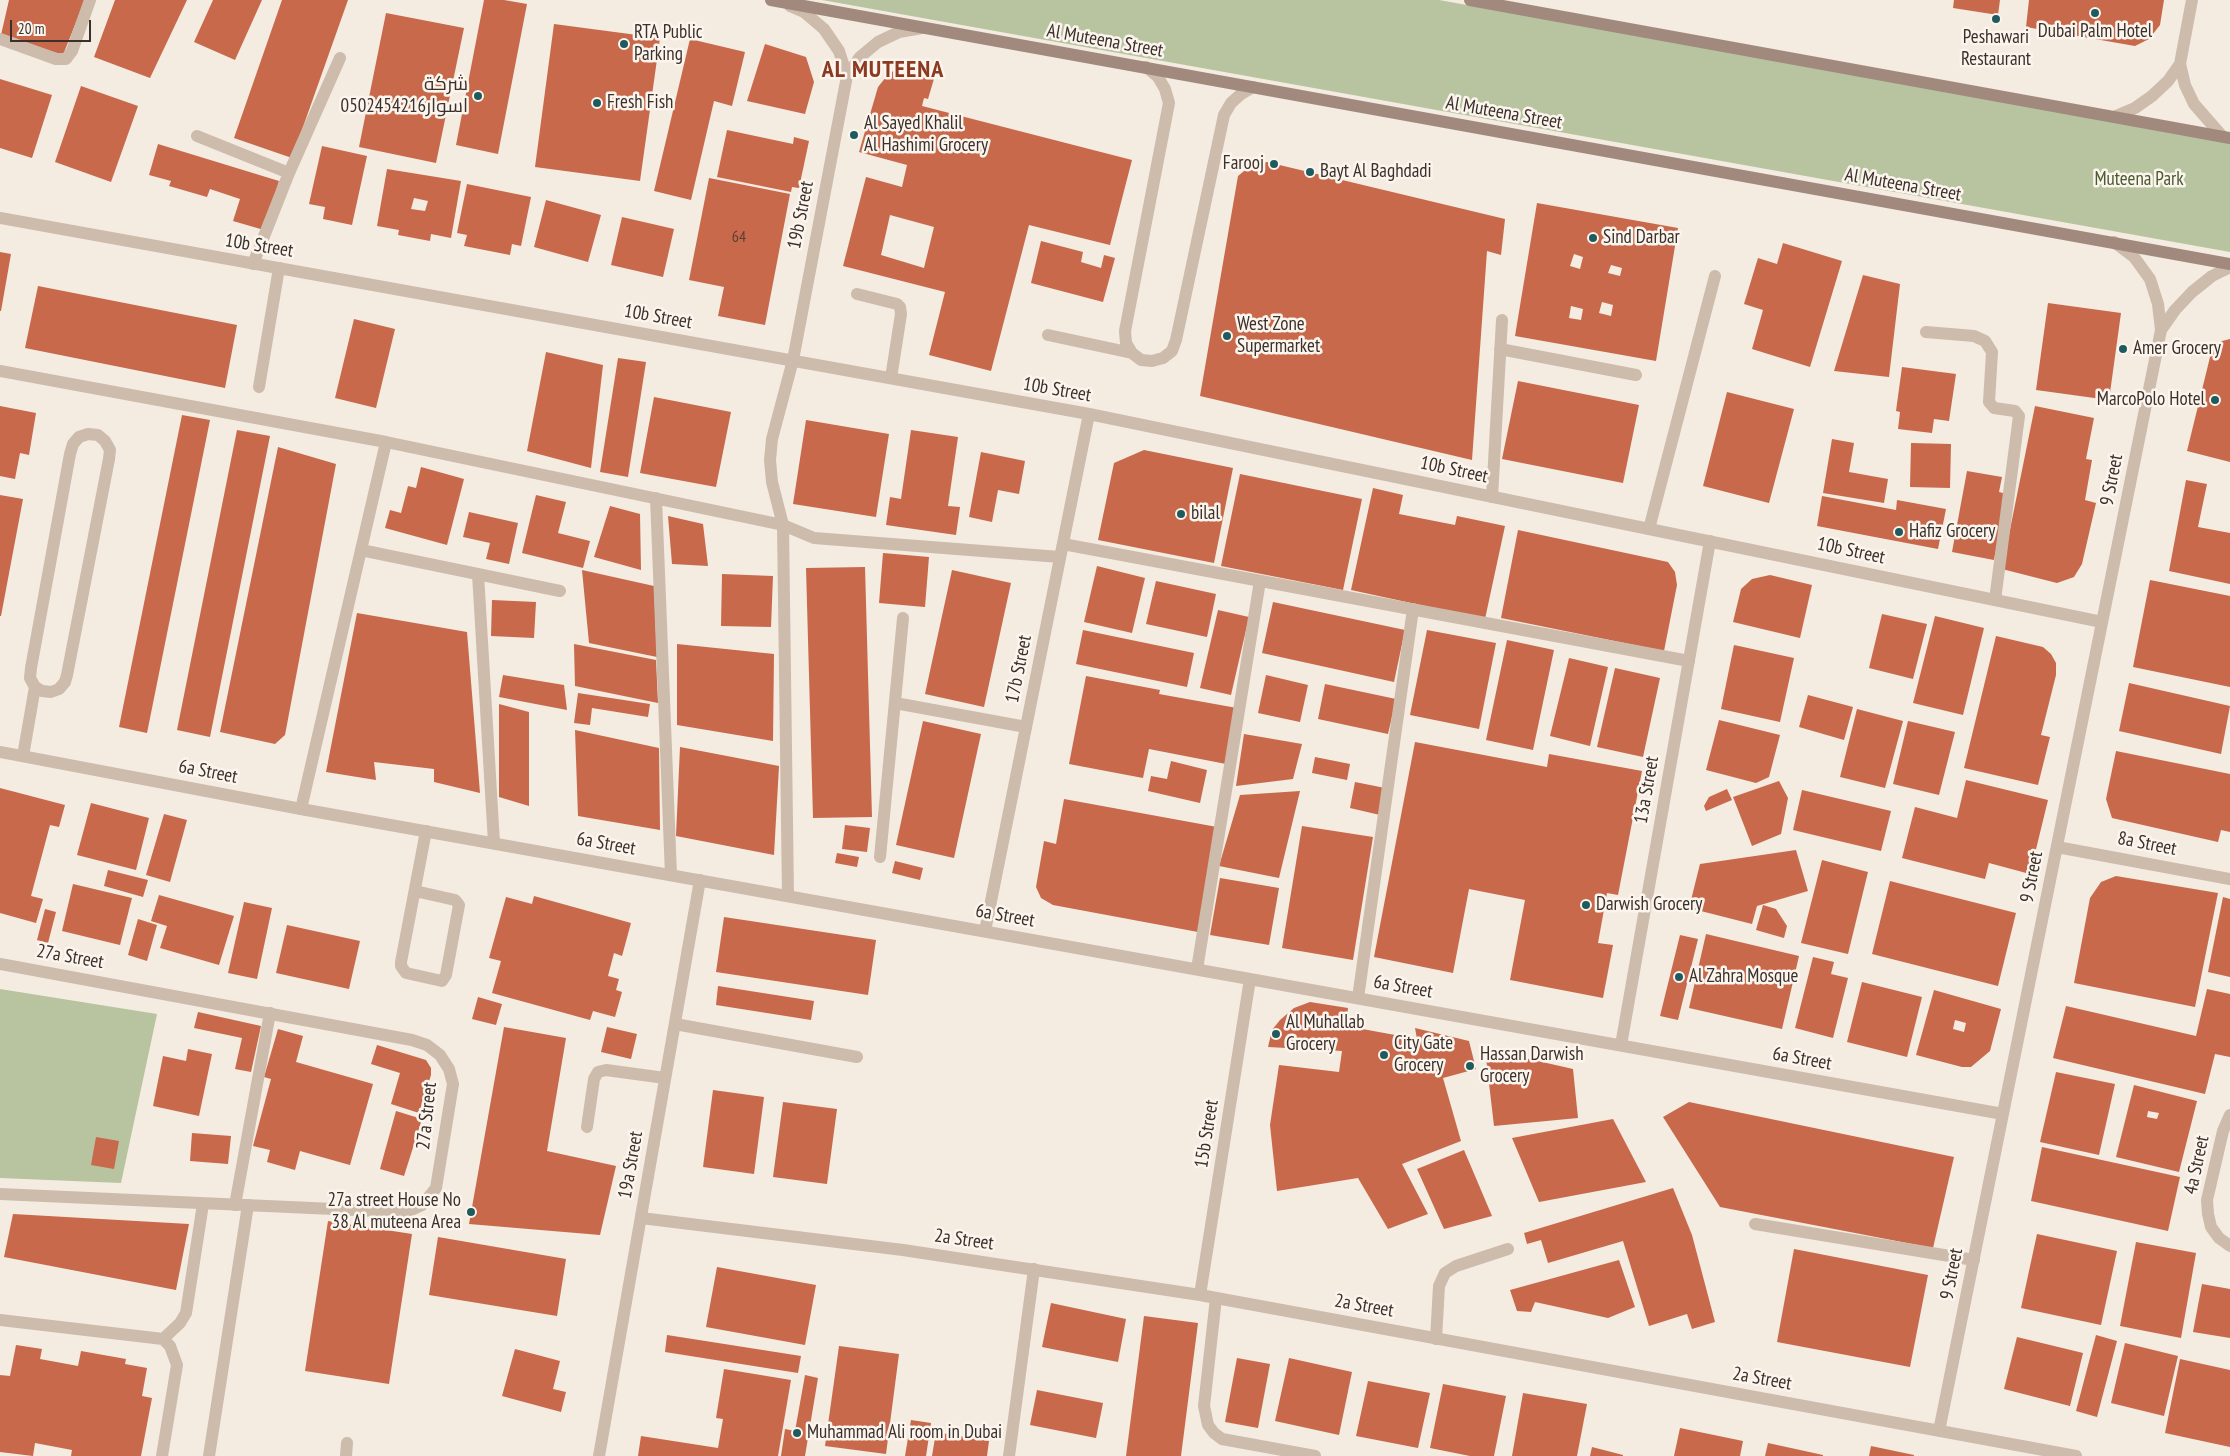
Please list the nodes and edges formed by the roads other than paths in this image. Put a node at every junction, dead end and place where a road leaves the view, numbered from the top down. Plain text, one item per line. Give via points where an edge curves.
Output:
1 (90, 0) edge
2 (1470, 0) edge
3 (2192, 0) edge
4 (775, 1) edge
5 (923, 27) junction
6 (0, 39) edge
7 (340, 58) dead end
8 (2180, 64) junction
9 (1146, 68) junction
10 (846, 76) junction
11 (1253, 87) junction
12 (2116, 116) junction
13 (198, 136) dead end
14 (2226, 137) edge
15 (289, 173) junction
16 (0, 218) edge
17 (2114, 242) junction
18 (253, 264) junction
19 (2230, 265) edge
20 (279, 268) junction
21 (1715, 276) dead end
22 (857, 294) dead end
23 (1502, 320) dead end
24 (2160, 330) junction
25 (1926, 332) dead end
26 (1048, 335) dead end
27 (1500, 349) junction
28 (1132, 353) junction
29 (793, 360) junction
30 (0, 371) edge
31 (1636, 375) dead end
32 (890, 378) junction
33 (259, 387) dead end
34 (1089, 414) junction
35 (386, 442) junction
36 (1492, 497) junction
37 (656, 498) junction
38 (783, 525) junction
39 (1648, 529) junction
40 (1710, 542) junction
41 (1063, 544) junction
42 (361, 550) junction
43 (1060, 557) junction
44 (478, 574) junction
45 (1260, 581) junction
46 (560, 590) dead end
47 (1995, 600) junction
48 (1413, 609) junction
49 (903, 618) dead end
50 (2102, 622) junction
51 (1689, 661) junction
52 (35, 686) junction
53 (895, 703) junction
54 (1026, 726) junction
55 (0, 752) edge
56 (23, 756) junction
57 (301, 809) junction
58 (426, 831) junction
59 (494, 843) junction
60 (2057, 847) junction
61 (880, 857) dead end
62 (671, 875) junction
63 (2230, 879) edge
64 (700, 880) junction
65 (414, 891) junction
66 (788, 896) junction
67 (985, 931) junction
68 (0, 964) edge
69 (1197, 969) junction
70 (1250, 979) junction
71 (1358, 998) junction
72 (270, 1013) junction
73 (674, 1024) junction
74 (1621, 1045) junction
75 (857, 1057) dead end
76 (665, 1078) junction
77 (2003, 1114) junction
78 (2230, 1115) edge
79 (587, 1127) dead end
80 (0, 1194) edge
81 (203, 1204) junction
82 (234, 1205) junction
83 (248, 1206) junction
84 (641, 1218) junction
85 (1755, 1224) dead end
86 (2230, 1246) edge
87 (1508, 1248) dead end
88 (1974, 1260) junction
89 (1034, 1268) junction
90 (1200, 1295) junction
91 (1216, 1298) junction
92 (0, 1320) edge
93 (163, 1339) junction
94 (1436, 1339) junction
95 (1939, 1431) junction
96 (347, 1443) dead end
97 (162, 1456) edge
98 (209, 1456) edge
99 (346, 1456) edge
100 (599, 1456) edge
101 (1009, 1456) edge
102 (1316, 1456) edge
103 (2076, 1456) edge

1 - 6 street via 72,51 66,59 56,59
2 - 12 street
3 - 8 street
4 - 5 street, Al Muteena Street
4 - 10 street, 19b Street via 804,12 824,29 839,51
5 - 9 street, Al Muteena Street
5 - 10 street, 19b Street via 900,32 878,42 860,57
7 - 15 street
8 - 12 street via 2152,96
8 - 14 street via 2194,104
9 - 11 street, Al Muteena Street
9 - 28 street via 1158,77 1169,103 1125,331
10 - 29 street, 19b Street
11 - 17 street, Al Muteena Street
11 - 28 street via 1230,103 1224,115 1172,351 1152,361 1141,360
12 - 14 street
13 - 15 street
15 - 18 street
16 - 18 street, 10b Street
17 - 19 street, Al Muteena Street
17 - 24 street, 9 Street via 2134,257 2150,279 2158,304
18 - 20 street, 10b Street
19 - 24 street, 9 Street via 2192,292
20 - 29 street, 10b Street
20 - 33 street
21 - 39 street
22 - 32 street via 900,307
23 - 27 street
24 - 50 street, 9 Street
25 - 47 street via 1974,336 1985,341 1992,352 1989,402 1994,408 2015,411 2019,416
26 - 28 street
27 - 31 street
27 - 36 street
29 - 32 street, 10b Street
29 - 38 street, 19b Street via 772,438 770,460 776,504
30 - 35 street
32 - 34 street, 10b Street
34 - 36 street, 10b Street
34 - 41 street, 17b Street
35 - 37 street
35 - 42 street
36 - 39 street, 10b Street
37 - 38 street
37 - 62 street
38 - 43 street via 814,538
38 - 66 street, 19b Street
39 - 40 street, 10b Street
40 - 47 street, 10b Street
40 - 51 street, 13a Street
41 - 43 street, 17b Street
41 - 45 street
42 - 44 street
42 - 57 street
43 - 54 street, 17b Street
44 - 46 street
44 - 59 street
45 - 48 street
45 - 69 street
47 - 50 street, 10b Street
48 - 51 street
48 - 71 street
49 - 53 street
50 - 60 street, 9 Street
51 - 74 street, 13a Street
52 - 52 street via 30,678 31,668 70,454 79,437 98,435 106,441 109,459 67,675 59,689 51,692
52 - 56 street
53 - 54 street
53 - 61 street
54 - 67 street, 17b Street
55 - 56 street, 6a Street
56 - 57 street, 6a Street
57 - 58 street, 6a Street
58 - 59 street, 6a Street
58 - 65 street
59 - 62 street, 6a Street
60 - 63 street, 8a Street
60 - 77 street, 9 Street
62 - 64 street, 6a Street
64 - 66 street, 6a Street
64 - 73 street, 19a Street
65 - 65 street via 401,966 406,973 442,981 446,975 459,905 455,900
66 - 67 street, 6a Street
67 - 69 street, 6a Street
68 - 72 street, 27a Street
69 - 70 street, 6a Street
70 - 71 street, 6a Street
70 - 90 street, 15b Street
71 - 74 street, 6a Street
72 - 82 street
72 - 83 street, 27a Street via 427,1045 449,1068 453,1084 436,1188 422,1205 400,1212
73 - 75 street
73 - 76 street, 19a Street
74 - 77 street, 6a Street
76 - 79 street via 606,1070 598,1072 594,1078
76 - 84 street, 19a Street
77 - 88 street, 9 Street
78 - 86 street, 4a Street via 2223,1131 2208,1200 2212,1226 2219,1238
80 - 81 street, 27a Street
81 - 82 street, 27a Street
81 - 93 street via 186,1313
82 - 83 street, 27a Street
83 - 98 street
84 - 89 street, 2a Street
84 - 100 street, 19a Street
85 - 88 street
87 - 94 street via 1445,1273 1440,1286
88 - 95 street, 9 Street
89 - 90 street, 2a Street
89 - 101 street
90 - 91 street, 2a Street
91 - 94 street, 2a Street
91 - 102 street via 1204,1406 1208,1426 1222,1439
92 - 93 street
93 - 97 street via 173,1350 177,1365
94 - 95 street, 2a Street
95 - 103 street, 2a Street
96 - 99 street

